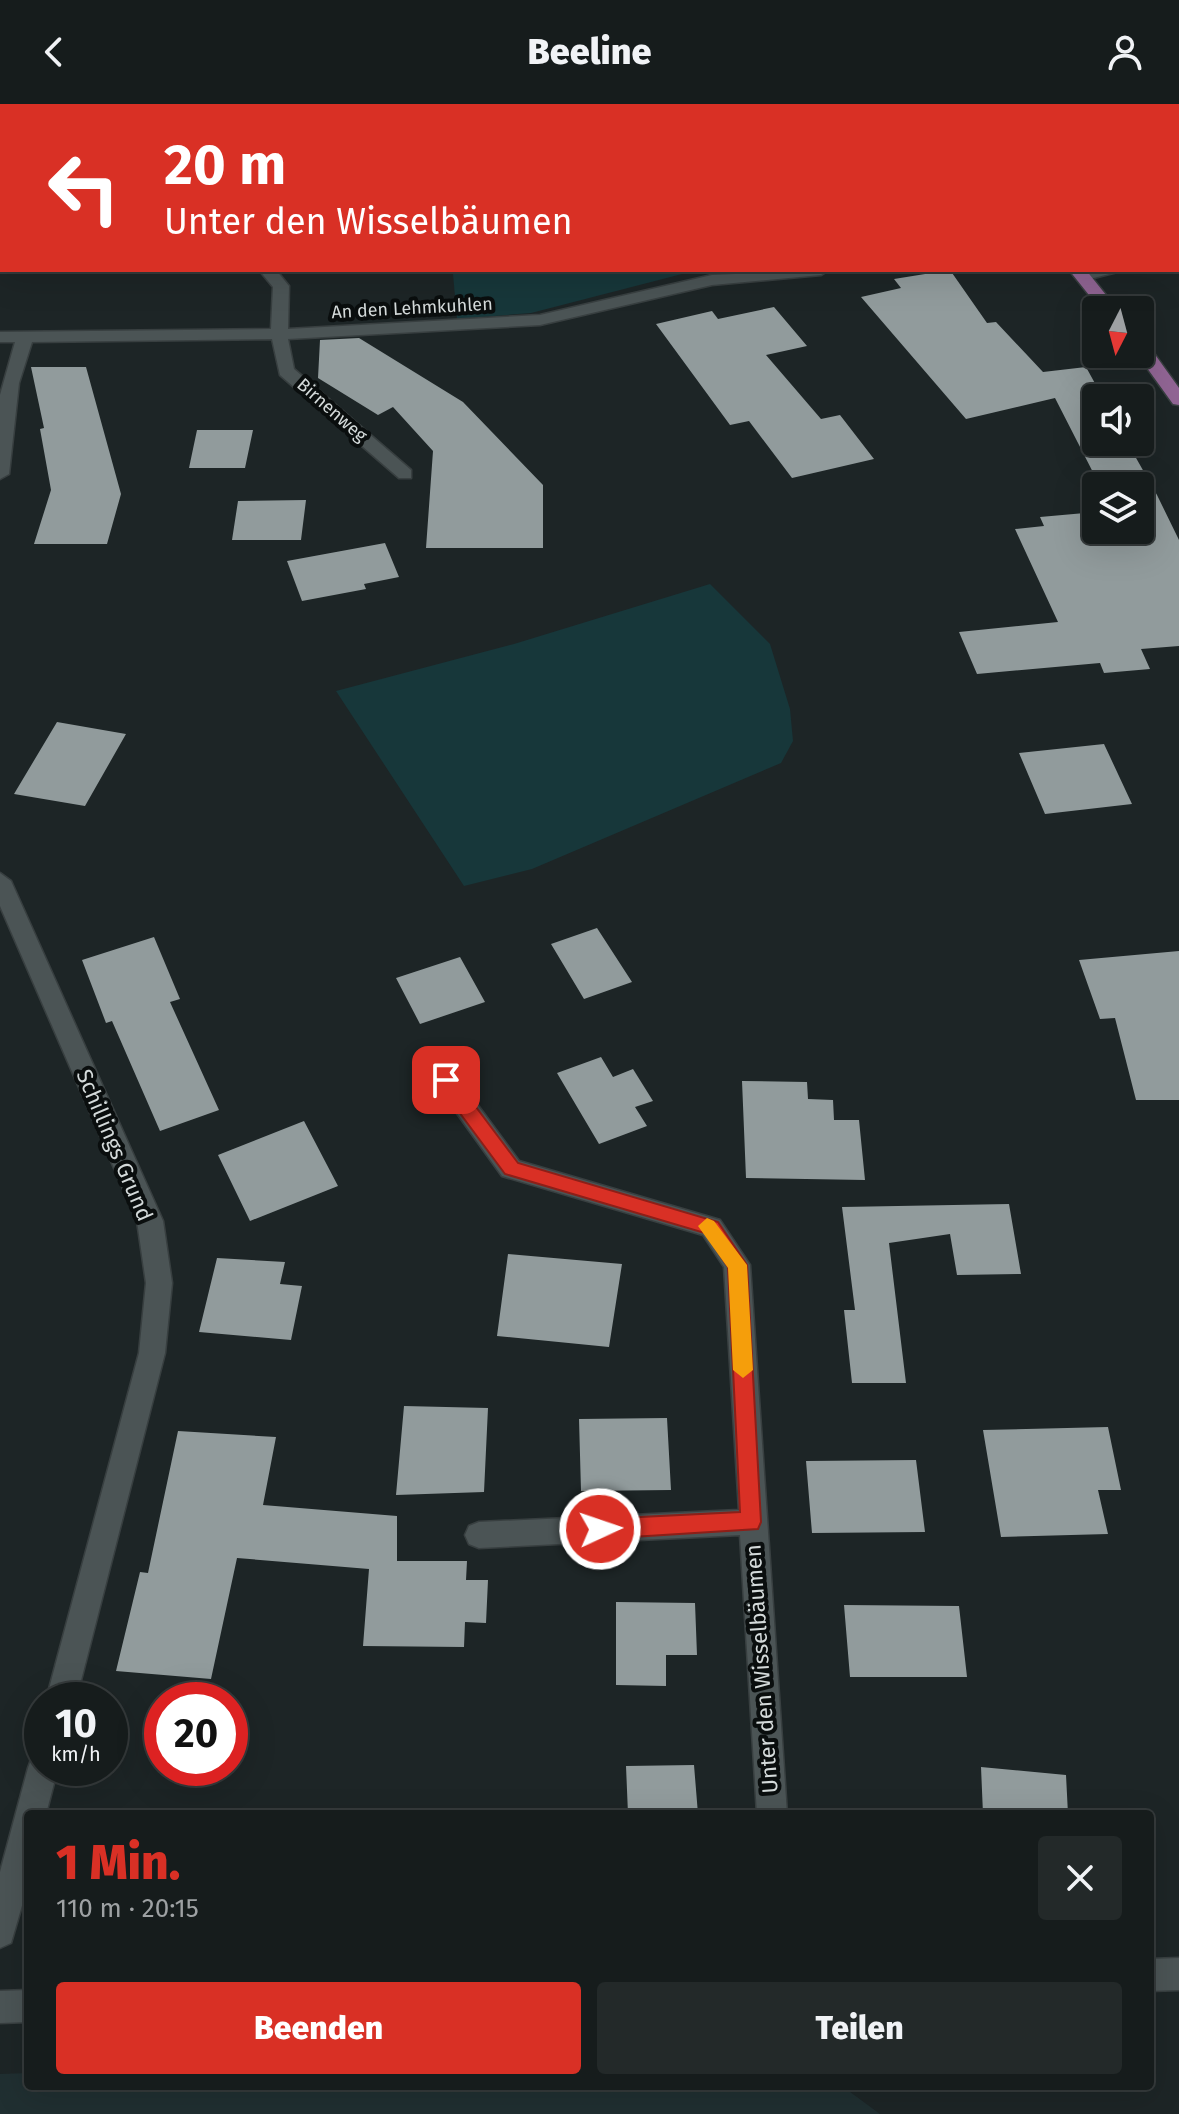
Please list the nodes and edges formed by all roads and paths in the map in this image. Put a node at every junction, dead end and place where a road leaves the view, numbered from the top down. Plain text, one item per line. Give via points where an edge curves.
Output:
1 (269, 272) edge
2 (799, 272) edge
3 (1079, 273) edge
4 (1098, 296) edge
5 (279, 334) junction
6 (25, 336) junction
7 (0, 337) edge
8 (1154, 365) edge
9 (1179, 400) edge
10 (0, 474) edge
11 (405, 474) dead end
12 (0, 881) edge
13 (446, 1080) dead end
14 (751, 1522) junction
15 (479, 1535) dead end
16 (66, 1682) edge
17 (38, 1786) edge
18 (32, 1810) edge
19 (772, 1810) edge
20 (24, 1840) edge
21 (0, 1932) edge
22 (1179, 1974) edge
23 (1154, 1975) edge
24 (24, 2006) edge
25 (0, 2007) edge

1 - 5 street, Birnenweg via 281,286
2 - 5 street, An den Lehmkuhlen via 712,280 540,320
3 - 4 main road
5 - 6 street, An den Lehmkuhlen
5 - 11 street, Birnenweg via 286,371
6 - 7 street, An den Lehmkuhlen
6 - 10 street via 10,383
8 - 9 main road
12 - 16 street, Schillings Grund via 150,1221 159,1283 152,1353
13 - 14 street, Unter den Wisselbäumen via 511,1169 711,1227 737,1265
14 - 15 street
14 - 19 street, Unter den Wisselbäumen
17 - 18 street
20 - 21 street
22 - 23 street
24 - 25 street

